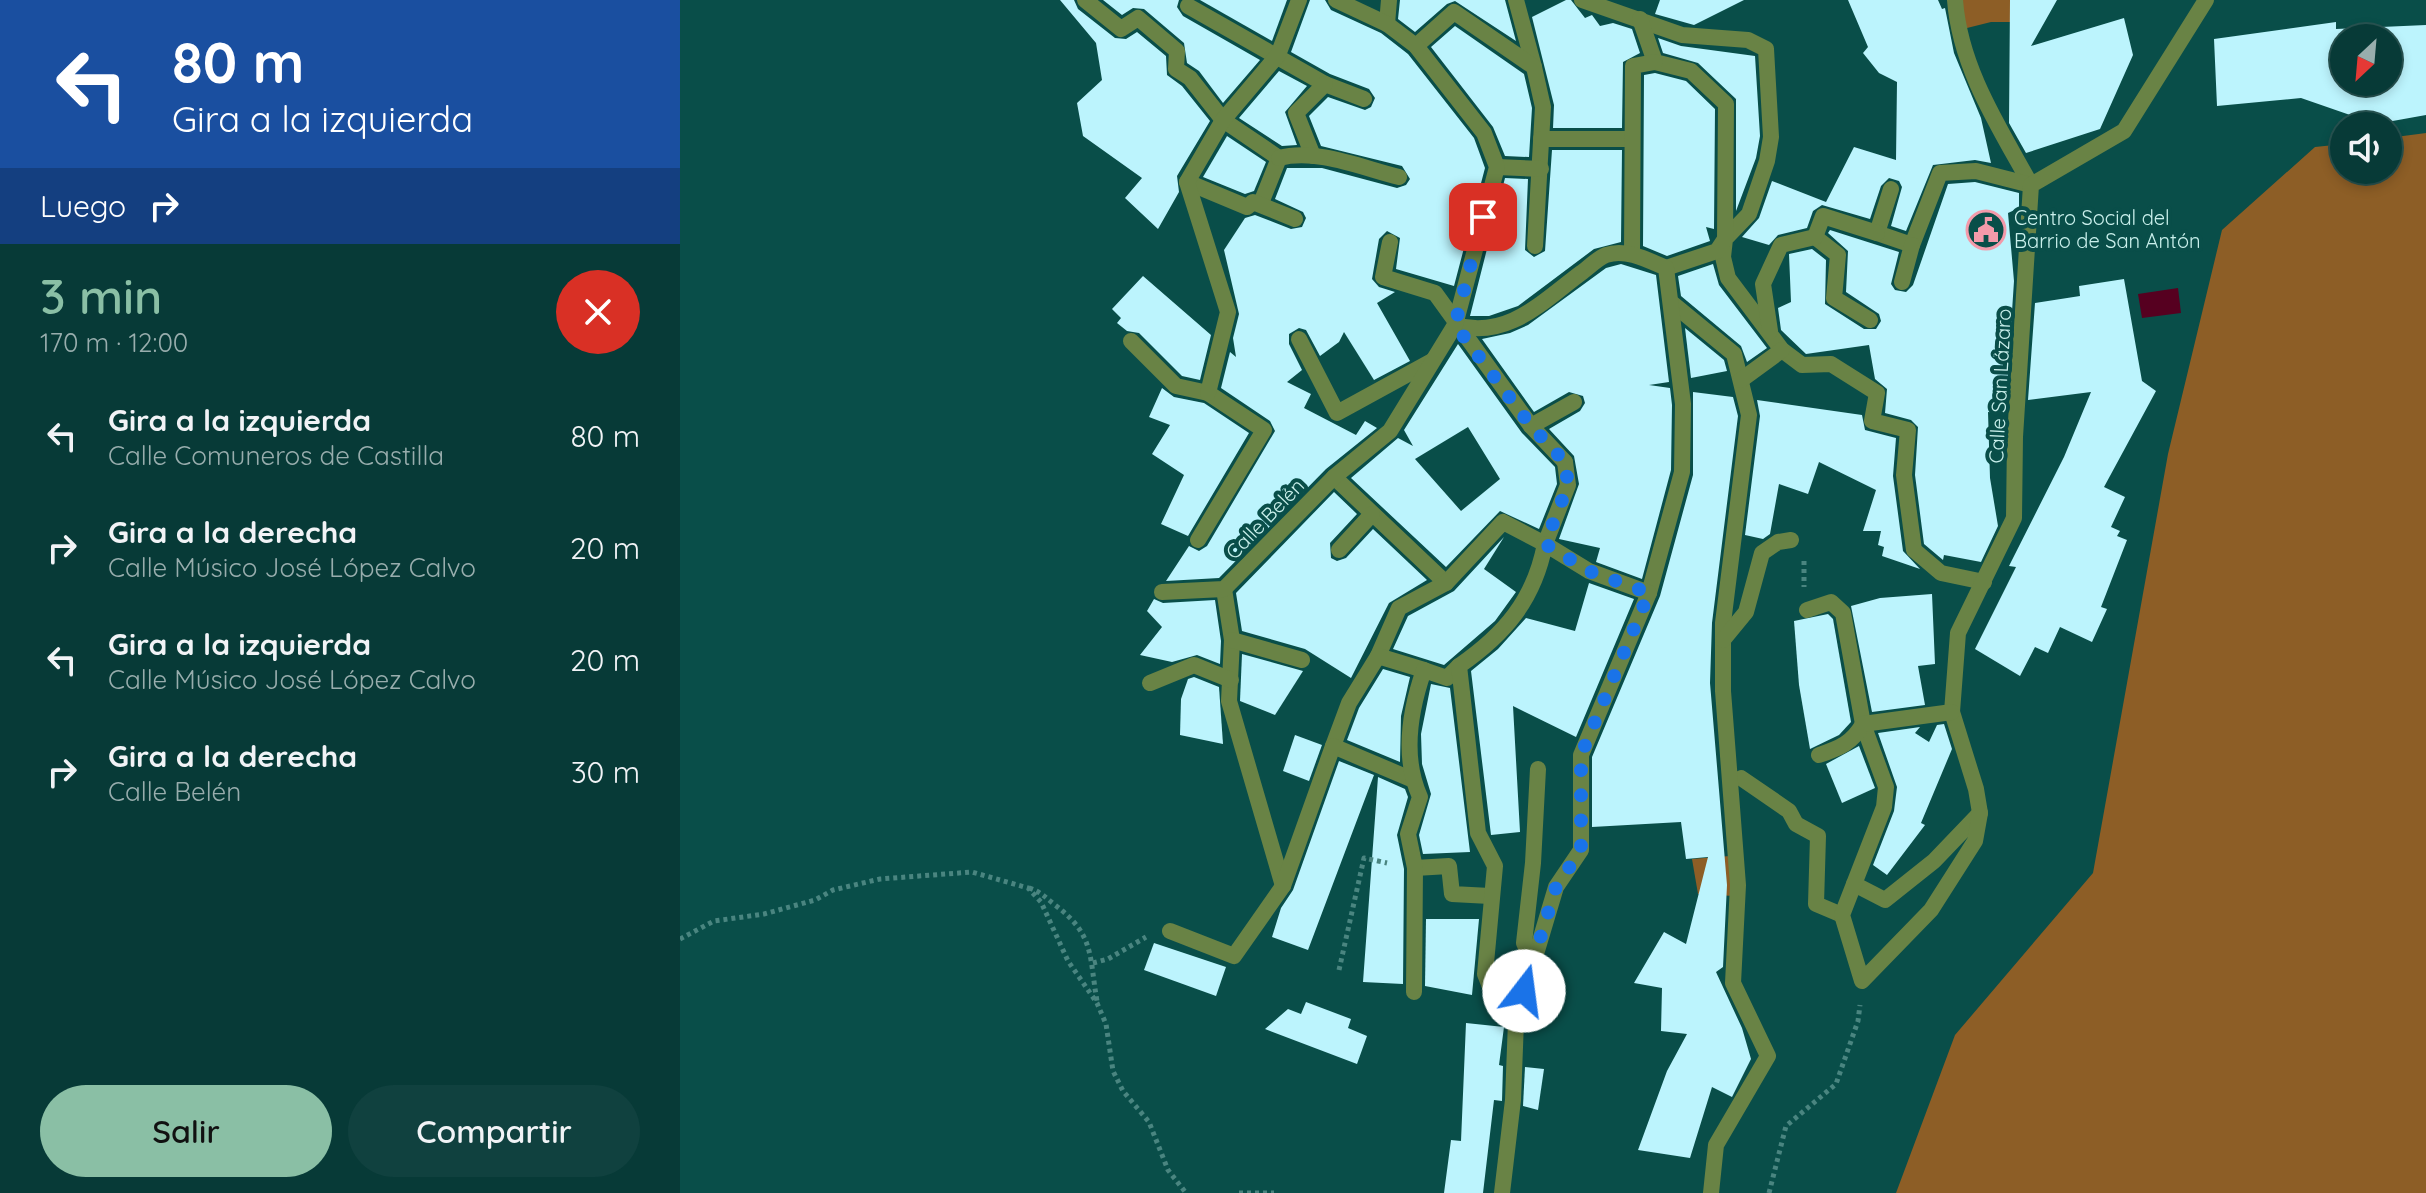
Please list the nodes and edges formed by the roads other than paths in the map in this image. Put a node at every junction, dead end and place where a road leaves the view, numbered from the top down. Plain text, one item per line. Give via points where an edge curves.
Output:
1 (1085, 0) edge
2 (1299, 0) edge
3 (1336, 0) edge
4 (1389, 0) edge
5 (1516, 0) edge
6 (1582, 0) edge
7 (1955, 0) edge
8 (2206, 0) edge
9 (1188, 6) dead end
10 (1455, 6) edge
11 (1640, 19) junction
12 (1387, 24) junction
13 (1416, 46) junction
14 (1278, 55) junction
15 (1655, 62) junction
16 (1534, 67) junction
17 (1325, 84) junction
18 (1364, 99) dead end
19 (1223, 120) junction
20 (1541, 139) junction
21 (1632, 139) junction
22 (1313, 156) junction
23 (1279, 158) junction
24 (1497, 167) junction
25 (1541, 169) junction
26 (1399, 177) dead end
27 (1187, 182) junction
28 (2031, 185) junction
29 (1891, 189) dead end
30 (1261, 203) junction
31 (1295, 219) dead end
32 (1877, 233) junction
33 (1815, 237) junction
34 (1725, 239) junction
35 (1390, 242) dead end
36 (1912, 245) junction
37 (1535, 246) dead end
38 (1632, 254) junction
39 (1666, 268) junction
40 (1902, 282) dead end
41 (1673, 304) junction
42 (1870, 320) dead end
43 (1455, 325) junction
44 (1770, 333) junction
45 (1299, 339) dead end
46 (1131, 341) dead end
47 (1782, 350) junction
48 (1434, 359) junction
49 (1741, 380) junction
50 (1208, 393) junction
51 (1574, 402) dead end
52 (1531, 426) junction
53 (1334, 477) junction
54 (1372, 514) junction
55 (1198, 540) dead end
56 (1791, 540) road end
57 (1545, 544) junction
58 (1339, 550) dead end
59 (1984, 582) junction
60 (1446, 583) junction
61 (1224, 589) junction
62 (1162, 592) dead end
63 (1649, 593) junction
64 (1807, 610) road end
65 (1232, 640) junction
66 (1723, 640) junction
67 (1378, 656) junction
68 (1302, 660) dead end
69 (1459, 666) junction
70 (1424, 670) junction
71 (1231, 680) junction
72 (1150, 683) dead end
73 (1952, 712) junction
74 (1863, 724) junction
75 (1333, 746) junction
76 (1819, 755) dead end
77 (1538, 769) dead end
78 (1741, 778) dead end
79 (1413, 780) junction
80 (1980, 813) junction
81 (1415, 868) junction
82 (1854, 884) junction
83 (1283, 886) junction
84 (1490, 896) junction
85 (1842, 915) junction
86 (1170, 931) road end
87 (1532, 961) junction
88 (1414, 992) dead end
89 (1516, 1021) junction
90 (1502, 1193) edge
91 (1711, 1193) edge

1 - 19 street via 1121,29 1138,18 1177,51 1176,69 1190,78
2 - 14 street
3 - 12 street
4 - 12 street
5 - 16 street
6 - 11 street
7 - 28 street via 1957,29 1984,102
8 - 28 street via 2124,131
9 - 14 street
10 - 13 street
10 - 16 street
11 - 15 street
11 - 34 street via 1682,35 1748,40 1766,49 1771,137 1767,161 1749,214
12 - 13 street
13 - 24 street via 1477,123
14 - 17 street
14 - 19 street
15 - 21 street via 1633,66
15 - 34 street via 1691,71 1726,104
16 - 20 street via 1543,107
17 - 18 street
17 - 22 street via 1296,113
19 - 23 street
19 - 27 street
20 - 21 street
20 - 25 street
21 - 38 street
22 - 23 street
22 - 26 street
23 - 30 street
24 - 25 street
24 - 43 street, Calle Belén
25 - 37 street
27 - 30 street via 1247,207
27 - 50 street via 1228,312
28 - 36 street via 1976,171 1940,173
28 - 59 street, Calle San Lázaro via 2014,518
29 - 32 street
30 - 31 street
32 - 33 street via 1823,216
32 - 36 street
33 - 42 street via 1838,255 1834,298
33 - 44 street via 1781,245 1763,284
34 - 39 street via 1717,251
34 - 44 street via 1728,278
35 - 43 street via 1383,277 1435,293
36 - 40 street
38 - 39 street
38 - 43 street via 1606,255 1531,313 1506,325 1473,330
39 - 41 street
41 - 49 street via 1734,354
41 - 63 street via 1683,404 1682,472
43 - 48 street, Calle Belén
43 - 52 street
44 - 47 street
45 - 48 street, Calle Belén via 1337,413
46 - 50 street, Calle Belén via 1176,386
47 - 49 street
47 - 59 street via 1802,365 1831,364 1877,393 1872,421 1908,430 1904,475 1914,550 1941,573
48 - 53 street, Calle Belén via 1390,431
49 - 66 street via 1749,415
50 - 55 street, Calle Belén via 1264,430
51 - 52 street
52 - 57 street via 1565,462 1568,485
53 - 54 street, Calle Belén
53 - 61 street, Calle Belén
54 - 58 street
54 - 60 street, Calle Belén
56 - 66 street via 1762,553 1746,612
57 - 60 street via 1503,522
57 - 63 street via 1589,571
57 - 69 street via 1539,575 1510,623
59 - 73 street, Calle San Lázaro via 1958,633
60 - 67 street via 1399,608
61 - 62 street, Calle Belén
61 - 65 street, Calle Belén
63 - 87 street via 1581,755 1581,850 1556,887
64 - 74 street via 1831,602 1843,613
65 - 68 street
65 - 71 street, Calle Belén
66 - 91 street via 1738,885 1733,983 1768,1056 1716,1145
67 - 70 street
67 - 75 street via 1349,703
69 - 70 street via 1447,678
69 - 84 street via 1478,833 1495,866
70 - 79 street via 1410,711
71 - 72 street via 1194,665
71 - 83 street, Calle Belén via 1229,701
73 - 74 street
73 - 80 street, Calle San Lázaro
74 - 76 street via 1843,747
74 - 82 street via 1886,787 1884,807
75 - 79 street
75 - 83 street
77 - 87 street via 1524,943
78 - 85 street via 1818,836 1816,904
79 - 81 street via 1420,797 1408,834
80 - 82 street via 1934,861 1885,900
80 - 85 street via 1975,841 1931,910 1862,981
81 - 84 street via 1449,866 1452,894
81 - 88 street
82 - 85 street
83 - 86 street via 1234,956
84 - 89 street via 1485,974 1496,1002
87 - 89 street
89 - 90 street

